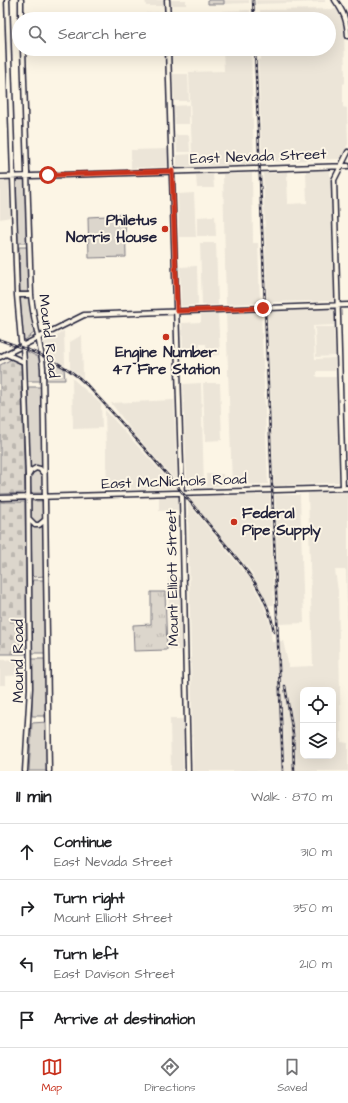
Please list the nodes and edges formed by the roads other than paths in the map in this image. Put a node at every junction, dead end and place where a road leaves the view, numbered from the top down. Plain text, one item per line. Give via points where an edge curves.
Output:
1 (7, 0) edge
2 (21, 0) edge
3 (167, 0) edge
4 (335, 0) edge
5 (21, 12) edge
6 (168, 12) edge
7 (348, 36) edge
8 (23, 56) edge
9 (168, 56) edge
10 (348, 152) edge
11 (341, 166) junction
12 (348, 166) edge
13 (172, 171) junction
14 (13, 176) junction
15 (27, 176) junction
16 (0, 177) edge
17 (17, 295) junction
18 (31, 295) junction
19 (338, 305) junction
20 (348, 305) edge
21 (177, 311) junction
22 (38, 338) junction
23 (22, 345) junction
24 (6, 354) junction
25 (0, 357) edge
26 (24, 362) junction
27 (45, 474) junction
28 (28, 476) junction
29 (346, 488) edge
30 (182, 493) junction
31 (45, 497) junction
32 (0, 498) edge
33 (28, 498) junction
34 (28, 516) junction
35 (45, 518) junction
36 (25, 771) edge
37 (49, 771) edge
38 (188, 771) edge

1 - 14 main road, Mound Road
2 - 5 main road
3 - 6 main road
4 - 7 main road via 345,16
8 - 15 main road, Mound Road
9 - 13 main road, Mount Elliott Street
10 - 11 main road
11 - 12 main road, East Nevada Street
11 - 13 main road, East Nevada Street
11 - 19 main road via 334,180
13 - 15 main road, East Nevada Street
13 - 21 main road, Mount Elliott Street
14 - 15 main road, East Nevada Street
14 - 16 main road, East Nevada Street
14 - 17 main road, Mound Road
15 - 18 main road, Mound Road
17 - 18 main road
17 - 23 main road, Mound Road
18 - 22 main road, Mound Road
19 - 20 main road
19 - 21 main road
19 - 29 main road
21 - 22 main road via 84,315
21 - 30 main road, Mount Elliott Street
22 - 23 main road
22 - 27 main road, Mound Road via 43,368
23 - 24 main road
23 - 26 main road, Mound Road
24 - 25 main road
24 - 26 main road
26 - 28 main road, Mound Road
27 - 28 main road via 36,468
27 - 31 main road, Mound Road
28 - 33 main road, Mound Road
29 - 30 main road, East McNichols Road
30 - 31 main road, East McNichols Road
30 - 38 main road, Mount Elliott Street
31 - 33 main road, East McNichols Road
31 - 35 main road, Mound Road
32 - 33 main road, East McNichols Road
33 - 34 main road, Mound Road
34 - 35 main road via 35,525 42,523
34 - 36 main road, Mound Road via 30,688
35 - 37 main road, Mound Road

